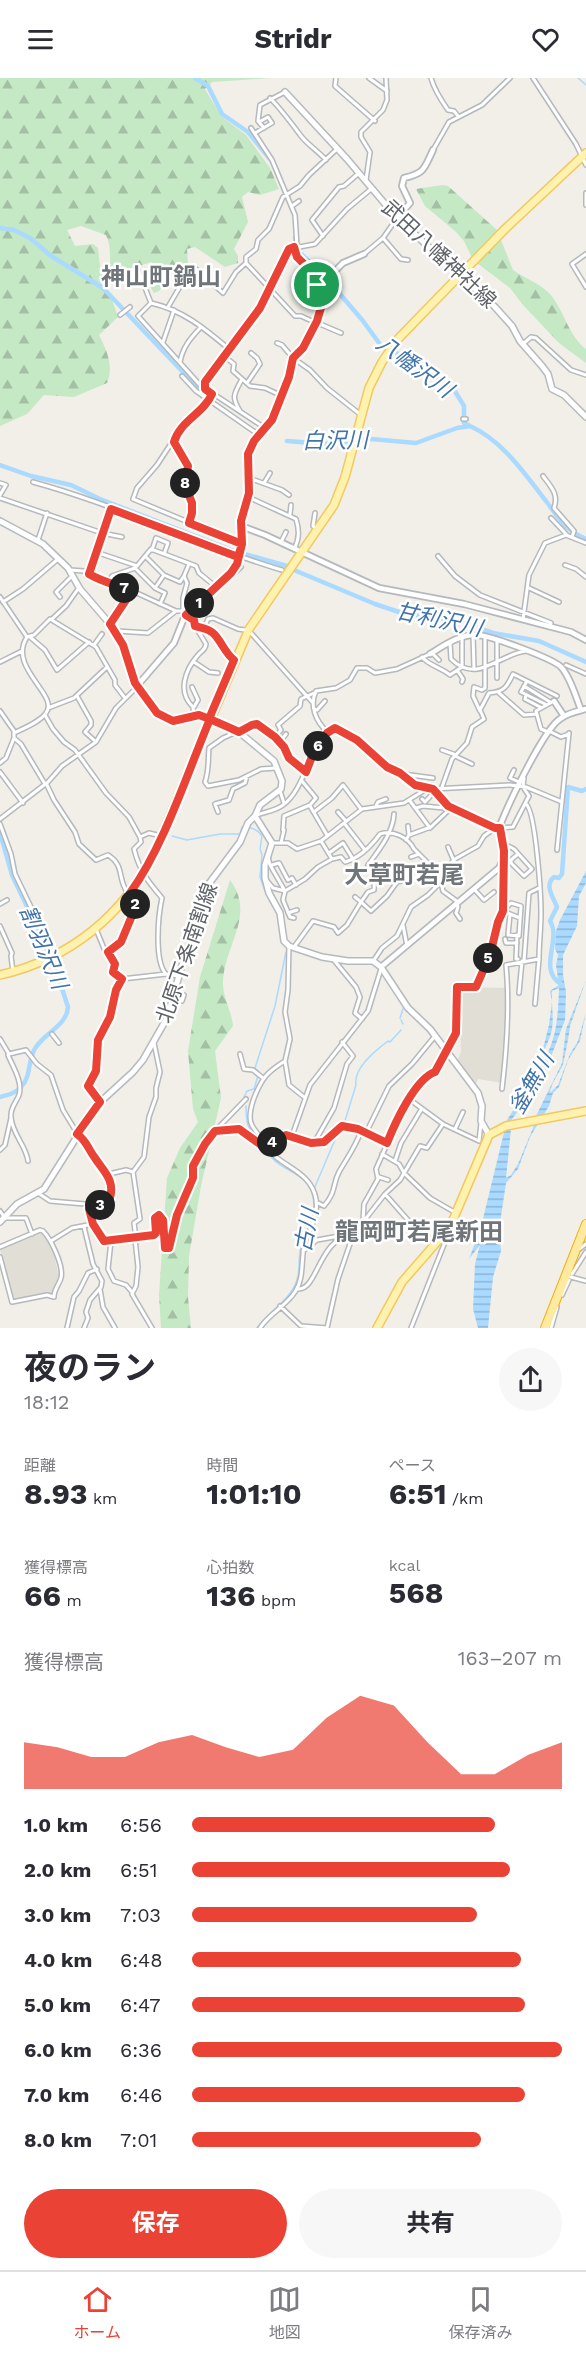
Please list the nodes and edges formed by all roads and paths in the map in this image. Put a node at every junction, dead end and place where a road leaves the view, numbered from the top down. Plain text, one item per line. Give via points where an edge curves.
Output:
1 (336, 78) edge
2 (369, 78) edge
3 (386, 78) edge
4 (431, 78) edge
5 (510, 78) edge
6 (533, 78) edge
7 (387, 91) junction
8 (285, 92) joint
9 (270, 98) junction
10 (458, 116) junction
11 (375, 121) junction
12 (259, 122) junction
13 (251, 128) dead end
14 (264, 128) junction
15 (255, 133) junction
16 (338, 149) junction
17 (433, 150) joint
18 (584, 155) edge
19 (326, 160) junction
20 (586, 165) edge
21 (359, 173) junction
22 (366, 180) junction
23 (372, 188) junction
24 (586, 193) edge
25 (286, 195) junction
26 (299, 201) dead end
27 (586, 205) edge
28 (292, 206) junction
29 (397, 218) junction
30 (323, 236) junction
31 (383, 238) junction
32 (295, 247) junction
33 (364, 254) joint
34 (586, 254) edge
35 (408, 260) dead end
36 (246, 263) junction
37 (136, 265) dead end
38 (460, 276) junction
39 (586, 287) edge
40 (270, 290) junction
41 (151, 303) junction
42 (322, 304) junction
43 (130, 307) dead end
44 (168, 307) junction
45 (174, 310) junction
46 (120, 315) dead end
47 (316, 323) junction
48 (324, 326) junction
49 (201, 327) junction
50 (312, 331) junction
51 (332, 333) dead end
52 (342, 333) dead end
53 (277, 343) dead end
54 (163, 344) junction
55 (523, 344) junction
56 (229, 349) junction
57 (251, 353) dead end
58 (224, 356) junction
59 (293, 358) junction
60 (180, 362) junction
61 (586, 375) edge
62 (182, 376) dead end
63 (242, 379) junction
64 (247, 383) junction
65 (205, 389) junction
66 (212, 394) junction
67 (280, 395) junction
68 (209, 400) junction
69 (240, 412) junction
70 (361, 415) junction
71 (586, 417) edge
72 (265, 428) junction
73 (260, 434) junction
74 (174, 442) junction
75 (270, 473) dead end
76 (543, 476) dead end
77 (249, 477) junction
78 (33, 482) dead end
79 (0, 483) edge
80 (264, 483) junction
81 (289, 495) dead end
82 (0, 496) edge
83 (248, 496) junction
84 (198, 502) dead end
85 (192, 503) junction
86 (246, 503) joint
87 (291, 505) dead end
88 (111, 509) junction
89 (47, 513) junction
90 (315, 513) dead end
91 (289, 514) junction
92 (550, 518) dead end
93 (0, 521) edge
94 (189, 523) junction
95 (241, 526) junction
96 (318, 530) junction
97 (286, 532) dead end
98 (102, 533) junction
99 (566, 535) junction
100 (122, 537) dead end
101 (572, 537) junction
102 (37, 541) junction
103 (281, 542) junction
104 (586, 543) edge
105 (242, 544) junction
106 (294, 549) junction
107 (152, 550) junction
108 (96, 552) junction
109 (302, 553) junction
110 (164, 554) junction
111 (145, 556) junction
112 (438, 556) dead end
113 (238, 557) junction
114 (59, 558) junction
115 (189, 564) junction
116 (566, 565) dead end
117 (196, 566) junction
118 (136, 567) junction
119 (241, 567) dead end
120 (204, 570) dead end
121 (282, 570) dead end
122 (71, 572) junction
123 (89, 574) junction
124 (164, 575) junction
125 (184, 576) junction
126 (586, 577) edge
127 (224, 578) junction
128 (108, 582) junction
129 (215, 586) junction
130 (528, 587) junction
131 (79, 588) junction
132 (155, 588) junction
133 (132, 591) junction
134 (0, 597) edge
135 (60, 597) dead end
136 (3, 602) junction
137 (559, 602) dead end
138 (160, 604) junction
139 (176, 611) junction
140 (525, 611) junction
141 (184, 613) junction
142 (52, 619) junction
143 (523, 620) junction
144 (110, 624) junction
145 (550, 627) junction
146 (197, 628) junction
147 (204, 628) junction
148 (245, 630) dead end
149 (116, 631) junction
150 (251, 633) dead end
151 (102, 634) dead end
152 (473, 635) junction
153 (28, 637) junction
154 (462, 637) junction
155 (486, 637) junction
156 (497, 640) junction
157 (586, 640) edge
158 (89, 642) junction
159 (450, 643) junction
160 (94, 645) junction
161 (517, 650) junction
162 (22, 651) junction
163 (431, 653) junction
164 (422, 657) junction
165 (234, 660) junction
166 (439, 660) dead end
167 (0, 662) edge
168 (194, 662) junction
169 (497, 662) junction
170 (566, 665) dead end
171 (462, 667) junction
172 (106, 668) junction
173 (486, 668) junction
174 (474, 669) junction
175 (457, 670) junction
176 (218, 673) dead end
177 (586, 674) edge
178 (190, 678) dead end
179 (497, 678) dead end
180 (185, 680) junction
181 (527, 681) junction
182 (462, 682) dead end
183 (137, 686) junction
184 (524, 686) junction
185 (192, 687) dead end
186 (314, 693) junction
187 (499, 693) junction
188 (526, 695) junction
189 (77, 696) junction
190 (306, 696) junction
191 (125, 698) junction
192 (325, 701) dead end
193 (552, 701) junction
194 (314, 703) junction
195 (193, 707) junction
196 (540, 707) junction
197 (48, 708) junction
198 (315, 709) junction
199 (584, 709) edge
200 (0, 711) edge
201 (480, 712) junction
202 (537, 714) junction
203 (45, 715) junction
204 (194, 716) junction
205 (564, 716) junction
206 (210, 719) junction
207 (259, 719) dead end
208 (257, 724) junction
209 (239, 732) junction
210 (327, 732) junction
211 (549, 732) junction
212 (14, 733) junction
213 (286, 734) dead end
214 (275, 737) junction
215 (14, 738) junction
216 (96, 742) junction
217 (280, 742) junction
218 (442, 750) dead end
219 (79, 755) junction
220 (456, 755) junction
221 (0, 763) edge
222 (472, 764) dead end
223 (529, 765) junction
224 (536, 767) dead end
225 (277, 769) junction
226 (514, 770) dead end
227 (0, 772) edge
228 (306, 772) junction
229 (401, 774) junction
230 (247, 776) junction
231 (433, 778) dead end
232 (302, 781) junction
233 (46, 783) junction
234 (521, 786) junction
235 (442, 787) junction
236 (428, 788) junction
237 (434, 790) junction
238 (280, 791) junction
239 (386, 799) dead end
240 (422, 799) dead end
241 (410, 801) junction
242 (450, 801) dead end
243 (562, 802) junction
244 (23, 803) junction
245 (526, 804) junction
246 (283, 805) junction
247 (310, 805) junction
248 (449, 805) junction
249 (376, 806) junction
250 (416, 808) junction
251 (362, 809) junction
252 (218, 812) dead end
253 (314, 812) junction
254 (338, 812) dead end
255 (287, 814) junction
256 (394, 814) dead end
257 (255, 816) junction
258 (0, 822) edge
259 (345, 822) junction
260 (408, 826) dead end
261 (429, 828) junction
262 (497, 828) junction
263 (390, 832) junction
264 (327, 835) junction
265 (409, 835) junction
266 (161, 836) junction
267 (140, 837) junction
268 (406, 840) junction
269 (321, 841) junction
270 (272, 843) junction
271 (282, 843) junction
272 (502, 843) junction
273 (448, 847) dead end
274 (365, 850) junction
275 (557, 850) dead end
276 (329, 853) junction
277 (419, 854) junction
278 (518, 854) junction
279 (268, 856) junction
280 (411, 857) dead end
281 (332, 859) junction
282 (353, 859) junction
283 (454, 861) junction
284 (503, 862) junction
285 (272, 865) junction
286 (394, 866) dead end
287 (375, 871) junction
288 (143, 875) junction
289 (440, 875) junction
290 (408, 879) junction
291 (265, 880) junction
292 (396, 882) junction
293 (441, 882) junction
294 (296, 885) junction
295 (425, 887) dead end
296 (539, 888) junction
297 (474, 889) junction
298 (285, 891) junction
299 (431, 892) junction
300 (494, 892) dead end
301 (129, 894) junction
302 (355, 897) dead end
303 (7, 900) dead end
304 (361, 902) junction
305 (458, 903) junction
306 (0, 904) edge
307 (297, 910) dead end
308 (503, 911) junction
309 (288, 913) junction
310 (510, 914) junction
311 (294, 918) dead end
312 (520, 918) junction
313 (460, 919) dead end
314 (404, 925) junction
315 (0, 926) edge
316 (96, 929) junction
317 (517, 936) junction
318 (505, 939) dead end
319 (517, 944) junction
320 (292, 946) junction
321 (407, 947) junction
322 (108, 952) junction
323 (52, 957) junction
324 (333, 959) junction
325 (539, 959) junction
326 (521, 960) junction
327 (373, 961) junction
328 (381, 968) junction
329 (13, 972) junction
330 (166, 974) junction
331 (0, 975) edge
332 (178, 976) junction
333 (122, 979) junction
334 (519, 993) dead end
335 (184, 995) dead end
336 (172, 998) junction
337 (535, 1004) dead end
338 (362, 1019) junction
339 (52, 1034) dead end
340 (435, 1036) junction
341 (0, 1039) edge
342 (154, 1041) junction
343 (342, 1042) junction
344 (60, 1043) dead end
345 (8, 1053) junction
346 (447, 1053) junction
347 (240, 1054) dead end
348 (285, 1061) junction
349 (260, 1075) junction
350 (87, 1088) junction
351 (502, 1089) dead end
352 (83, 1091) dead end
353 (304, 1098) junction
354 (246, 1099) dead end
355 (409, 1099) junction
356 (100, 1102) junction
357 (422, 1109) junction
358 (586, 1111) edge
359 (463, 1112) dead end
360 (11, 1118) junction
361 (481, 1121) junction
362 (443, 1124) junction
363 (455, 1129) junction
364 (218, 1130) junction
365 (364, 1132) junction
366 (77, 1134) junction
367 (489, 1135) junction
368 (292, 1136) junction
369 (479, 1141) junction
370 (314, 1143) junction
371 (387, 1143) junction
372 (266, 1146) junction
373 (0, 1150) edge
374 (382, 1154) junction
375 (28, 1161) dead end
376 (395, 1161) junction
377 (476, 1164) junction
378 (133, 1172) junction
379 (404, 1173) junction
380 (109, 1174) junction
381 (379, 1177) junction
382 (388, 1180) dead end
383 (38, 1193) junction
384 (385, 1194) junction
385 (316, 1202) junction
386 (89, 1209) junction
387 (456, 1212) junction
388 (1, 1217) edge
389 (363, 1221) junction
390 (93, 1224) junction
391 (586, 1224) edge
392 (84, 1227) junction
393 (448, 1230) junction
394 (32, 1234) junction
395 (353, 1234) junction
396 (348, 1235) junction
397 (136, 1238) junction
398 (51, 1241) junction
399 (111, 1241) junction
400 (436, 1244) junction
401 (586, 1244) edge
402 (0, 1247) edge
403 (576, 1250) junction
404 (303, 1251) junction
405 (586, 1252) edge
406 (0, 1257) edge
407 (108, 1269) junction
408 (98, 1270) junction
409 (569, 1276) junction
410 (586, 1281) edge
411 (100, 1289) junction
412 (298, 1289) dead end
413 (132, 1292) junction
414 (280, 1306) junction
415 (297, 1324) junction
416 (68, 1328) edge
417 (84, 1328) edge
418 (116, 1328) edge
419 (152, 1328) edge
420 (260, 1328) edge
421 (294, 1328) edge
422 (327, 1328) edge
423 (377, 1328) edge
424 (411, 1328) edge
425 (548, 1328) edge

1 - 11 street via 335,86
2 - 7 street
3 - 7 street
4 - 10 street via 448,110
5 - 10 street via 482,105
6 - 18 street
7 - 11 street via 385,107
8 - 9 street
8 - 16 main road, 武田八幡神社線
9 - 12 street via 260,105
9 - 19 street
10 - 17 street via 449,122
11 - 22 street via 361,132 370,152
12 - 14 street
12 - 14 street via 270,119 272,123
13 - 15 street
14 - 15 street
15 - 25 street via 272,160
16 - 19 street
16 - 21 main road, 武田八幡神社線
17 - 29 street via 424,170 404,178 402,186 410,202
18 - 20 street
18 - 38 main road
19 - 25 street
21 - 22 main road, 武田八幡神社線
21 - 30 street via 339,187 312,220
22 - 23 main road, 武田八幡神社線
23 - 29 main road, 武田八幡神社線
23 - 30 street
24 - 27 street
25 - 28 street
25 - 36 street via 269,229 246,257
26 - 28 street
28 - 32 street via 297,223
29 - 31 street
29 - 38 main road, 武田八幡神社線
30 - 32 street via 312,246
31 - 33 street
31 - 35 street via 401,259
32 - 40 street via 289,249
32 - 42 street via 297,257 311,271
33 - 42 street via 339,266
34 - 39 street via 572,264
36 - 40 street
36 - 44 street via 223,293 198,270 191,272
37 - 41 street
38 - 55 main road, 武田八幡神社線 via 495,307
38 - 70 main road via 394,344 369,388
40 - 47 street via 295,316
40 - 56 street
41 - 44 street
41 - 54 street via 138,316
42 - 47 street
43 - 46 street
44 - 45 street
45 - 49 street
45 - 54 street
47 - 50 street
48 - 50 street via 318,325
48 - 51 street
48 - 52 street
49 - 56 street
49 - 60 street via 190,337
50 - 59 street
53 - 59 street
54 - 60 street
55 - 61 street via 534,337 571,370
55 - 71 main road, 武田八幡神社線 via 548,374 552,388
56 - 58 street
57 - 64 street via 260,364
58 - 63 street
58 - 65 street via 205,382
59 - 67 street
59 - 70 street
60 - 65 street
62 - 68 street
63 - 64 street
63 - 69 street via 234,392 234,404
64 - 67 street
65 - 66 street
66 - 68 street
66 - 69 street
67 - 72 street via 272,420
68 - 73 street
68 - 74 street via 182,427
69 - 72 street
70 - 96 main road via 340,491
72 - 73 street
73 - 77 street via 248,454
74 - 85 street via 188,466 185,485
74 - 94 street via 137,488 133,499
75 - 80 street
76 - 101 street via 556,495 554,508 574,531
77 - 80 street
77 - 83 street
78 - 88 street
79 - 82 street via 6,485
80 - 81 street
82 - 89 street
83 - 86 street
83 - 91 street
84 - 85 street
85 - 94 street
86 - 95 street
87 - 91 street
88 - 98 street
88 - 113 street
89 - 98 street
89 - 102 street
90 - 96 street via 313,526
91 - 106 street via 300,525
92 - 99 street
93 - 102 main road
94 - 105 street
95 - 103 street
95 - 105 street
96 - 109 main road
97 - 103 street
98 - 100 street
98 - 108 street
99 - 101 street
99 - 130 street via 545,543 529,575
101 - 104 street
102 - 114 main road
103 - 106 street
105 - 113 street
106 - 109 street
107 - 110 street
107 - 110 street via 156,538 168,543
107 - 111 street
108 - 118 street
108 - 123 street
109 - 143 street via 380,588
109 - 165 main road via 249,629
110 - 115 street
111 - 118 street
111 - 124 street
112 - 140 street via 455,576 480,595
113 - 121 street
113 - 127 street via 234,569
114 - 122 main road
114 - 136 street
115 - 117 street
115 - 125 street
116 - 126 street
117 - 120 street
117 - 129 street
118 - 128 street via 112,576
118 - 132 street
119 - 127 street via 227,580
122 - 123 street
122 - 131 main road
122 - 135 street via 56,592
123 - 128 street
124 - 125 street via 177,582
124 - 132 street
125 - 141 street
127 - 129 street
128 - 133 street
129 - 141 street
130 - 137 street
130 - 140 street
131 - 142 street
131 - 144 main road
132 - 138 street via 165,593
133 - 138 street
133 - 144 street
134 - 136 street
136 - 153 street
138 - 139 street
139 - 141 street
139 - 149 street via 148,633
140 - 143 street
140 - 145 street via 551,623
141 - 146 street
141 - 183 street via 174,643
142 - 153 street
142 - 158 street
143 - 145 street
144 - 149 main road
145 - 157 street
146 - 147 street
146 - 168 street via 206,644
147 - 148 street via 208,619 213,618
147 - 165 street via 214,633
149 - 183 main road
150 - 190 street
151 - 160 street
152 - 154 street
152 - 155 street
152 - 174 street
153 - 158 street via 45,650 57,670
153 - 162 street
154 - 159 street
154 - 171 street
155 - 156 street
155 - 173 street
156 - 161 street
156 - 169 street
158 - 160 street
159 - 163 street
159 - 171 street via 451,659
160 - 172 street
161 - 169 street
161 - 199 street via 528,651 562,668
162 - 167 street
162 - 197 street via 28,674 45,694
163 - 164 street
163 - 166 street
164 - 175 street via 450,675
164 - 186 street via 397,669 375,673 357,668 350,680
165 - 206 main road
168 - 176 street
168 - 180 street via 186,669
169 - 173 street
169 - 179 street
170 - 177 street
171 - 174 street
171 - 175 street
172 - 189 street
172 - 191 street
173 - 174 street
173 - 201 street via 484,689 473,689
175 - 182 street
178 - 180 street
180 - 195 street via 183,689
181 - 184 street
181 - 187 street via 513,674
181 - 193 street
183 - 191 street
183 - 204 main road via 165,719 176,721
184 - 188 street via 521,692
184 - 193 street
185 - 195 street via 198,700
186 - 190 street
186 - 194 street
187 - 201 street via 487,695
187 - 202 street via 524,715
188 - 193 street
188 - 196 street via 525,699
189 - 197 street
189 - 216 street via 91,721 85,732
190 - 194 street
190 - 214 street via 278,725 281,730
191 - 216 street
192 - 198 street
193 - 196 street
193 - 205 street
194 - 198 street
195 - 204 street
196 - 202 street
197 - 203 street
198 - 210 street via 315,718
199 - 205 street
200 - 212 street
201 - 220 street via 484,719 471,729 467,743
202 - 211 street via 541,729
203 - 212 street
203 - 219 street via 58,736
204 - 206 main road
205 - 211 street
206 - 209 main road
206 - 266 main road
207 - 208 street
208 - 209 street
208 - 214 street
209 - 225 main road via 274,761
209 - 230 street via 209,748 205,782 208,786
210 - 228 street
210 - 229 street via 338,728
211 - 223 street
211 - 243 street via 561,737 569,733
212 - 215 street
213 - 217 street
214 - 217 street
215 - 221 street
215 - 233 street
216 - 219 street
217 - 228 street via 289,758
218 - 220 street
219 - 233 street
219 - 267 street via 106,793 132,820
220 - 222 street
220 - 235 street
223 - 224 street
223 - 234 street
225 - 230 street via 261,769
225 - 238 main road via 282,781
226 - 234 street via 510,778
227 - 244 street
228 - 232 street
229 - 231 street
229 - 236 street via 415,785
230 - 252 street via 245,783 233,789 229,800 215,804
232 - 246 street
232 - 247 street via 316,798
233 - 244 street
233 - 301 street via 79,844 96,860 106,855 115,860
234 - 235 street
234 - 243 street
234 - 245 street via 529,794
234 - 262 street
235 - 237 street
236 - 237 street
236 - 241 street
237 - 240 street via 425,802
237 - 248 street
238 - 246 street
238 - 257 main road, 北原下条南割線 via 260,805
239 - 249 street
241 - 249 street
241 - 250 street
242 - 248 street
243 - 275 street
244 - 258 street
245 - 262 street via 513,827
245 - 296 street via 532,812
246 - 255 street
246 - 257 street
247 - 253 street
247 - 255 street
248 - 250 street
248 - 261 street
248 - 262 street
249 - 251 street
250 - 261 street
251 - 253 street via 343,785
251 - 259 street
253 - 264 street
254 - 259 street
255 - 271 street
256 - 263 street
257 - 270 main road
257 - 332 main road, 北原下条南割線 via 208,885 197,928
258 - 323 street via 15,874
259 - 264 street
259 - 274 street
260 - 265 street
261 - 265 street
262 - 272 street
262 - 283 street
263 - 268 street
263 - 274 street via 380,834
263 - 287 street via 368,865
264 - 269 street
265 - 268 street
266 - 267 street via 149,833
266 - 288 main road
267 - 288 street via 141,842 134,849
268 - 277 street
269 - 271 street via 297,849
269 - 276 street
270 - 271 street
270 - 279 main road
272 - 278 street
272 - 284 street
273 - 283 street
274 - 282 street
276 - 281 street
276 - 282 street via 343,843
277 - 280 street
277 - 289 street
278 - 278 street via 532,869 524,876 511,860
279 - 285 street
279 - 291 main road
281 - 282 street
281 - 294 street
283 - 289 street
284 - 297 street
284 - 308 street
285 - 294 street via 279,863 288,880 292,876
285 - 298 street
286 - 290 street via 405,870
287 - 292 street
287 - 304 street via 375,888
288 - 301 main road
288 - 330 street via 162,898 158,955
289 - 290 street
289 - 293 street
290 - 292 street
291 - 298 street via 273,888
291 - 320 main road via 265,888 280,913 282,939
292 - 304 street via 371,910
293 - 299 street
293 - 305 street via 443,891
294 - 298 street
295 - 299 street
296 - 325 street
296 - 326 street via 529,893
297 - 300 street via 484,900
297 - 305 street
298 - 309 street via 283,900
299 - 314 street via 411,907
301 - 316 main road
301 - 322 street via 136,909 121,942
302 - 304 street
303 - 306 street
304 - 320 street via 338,933 334,927 313,921
305 - 313 street via 456,913
305 - 321 street
307 - 309 street
308 - 310 street
308 - 312 street via 511,903 521,906
308 - 346 street via 476,987 457,987 456,1032
309 - 311 street
310 - 312 street
310 - 317 street via 508,935
312 - 317 street
314 - 321 street
314 - 327 street
315 - 329 street via 12,953
316 - 322 street
316 - 323 main road
317 - 319 street
318 - 319 street via 506,943
319 - 326 street via 516,959
320 - 324 main road
320 - 348 street via 285,1012 290,1039
321 - 328 street
322 - 333 street via 115,964 113,972
323 - 329 main road
324 - 327 main road
324 - 338 street via 356,987 360,998 355,1013
325 - 326 street
325 - 337 street
326 - 334 street
326 - 351 street via 506,964 508,1029
327 - 328 main road
328 - 338 street via 370,1008
328 - 340 main road via 408,1008
329 - 331 main road
330 - 332 street
330 - 333 street
332 - 336 main road, 北原下条南割線
333 - 350 street via 98,1040 96,1071
335 - 336 street via 182,1001
336 - 342 main road, 北原下条南割線 via 167,1018
338 - 343 street
339 - 344 street
340 - 346 main road
340 - 365 street via 388,1086
341 - 345 street
342 - 356 main road, 北原下条南割線 via 134,1072
342 - 378 street via 160,1072 156,1103 149,1117 144,1157
343 - 353 street
343 - 370 street via 353,1056 334,1108
345 - 360 street via 20,1083
345 - 366 street via 26,1050 51,1075 63,1110
346 - 355 street
346 - 361 main road via 480,1096
347 - 349 street via 244,1069
348 - 349 street
348 - 353 street via 289,1085
349 - 372 street via 250,1119 253,1130
350 - 352 street
350 - 356 street
353 - 368 street
354 - 364 street
355 - 357 street
355 - 371 street
356 - 366 main road, 北原下条南割線
357 - 362 street
357 - 376 street
358 - 367 main road via 499,1128
359 - 363 street
360 - 373 street via 5,1145
360 - 375 street
361 - 367 main road
361 - 369 street
362 - 363 street
362 - 379 street via 427,1148 420,1146
363 - 369 street
364 - 372 street via 243,1130 256,1143
364 - 397 street via 193,1166 193,1178 177,1215 170,1246 165,1248 163,1220 159,1215 155,1218 156,1234
365 - 370 street via 342,1126 327,1141
365 - 371 street
365 - 385 street via 338,1173 332,1196 324,1206
366 - 380 street
366 - 383 main road, 北原下条南割線 via 54,1176
367 - 377 main road
368 - 370 street
368 - 372 street via 281,1137
369 - 377 main road
371 - 374 street
372 - 385 street via 308,1181
374 - 376 street
374 - 381 street via 376,1169
376 - 379 street
377 - 387 main road
378 - 380 street
378 - 397 street via 140,1219 134,1222
379 - 384 street
379 - 387 street via 430,1198
380 - 386 street via 110,1198
381 - 382 street
381 - 389 street via 364,1204
383 - 386 street via 50,1201 82,1203
383 - 388 main road, 北原下条南割線
384 - 389 street
384 - 400 street via 415,1228
385 - 404 street
386 - 390 street
387 - 393 main road
388 - 394 street via 26,1218
389 - 395 street
390 - 392 street
390 - 399 street via 100,1239
391 - 403 highway
392 - 398 street via 70,1229
392 - 408 street
393 - 400 main road
393 - 424 street
394 - 398 street via 43,1231
394 - 402 street
395 - 396 street
395 - 422 street
396 - 404 street via 317,1240
396 - 412 street via 334,1241 306,1287
397 - 399 street
397 - 413 street via 137,1274
398 - 406 street via 61,1275 54,1296 12,1302
399 - 407 street
400 - 423 main road via 402,1282
401 - 403 street
403 - 409 highway
404 - 414 street via 296,1290
405 - 409 street
407 - 408 street
407 - 413 street via 114,1281
408 - 411 street
408 - 416 street via 88,1273 74,1297
409 - 410 street
409 - 425 street
409 - 425 highway via 556,1298
411 - 417 street via 90,1300
411 - 418 street via 104,1307
413 - 419 street
414 - 415 street
414 - 420 street
415 - 421 street
415 - 422 street

